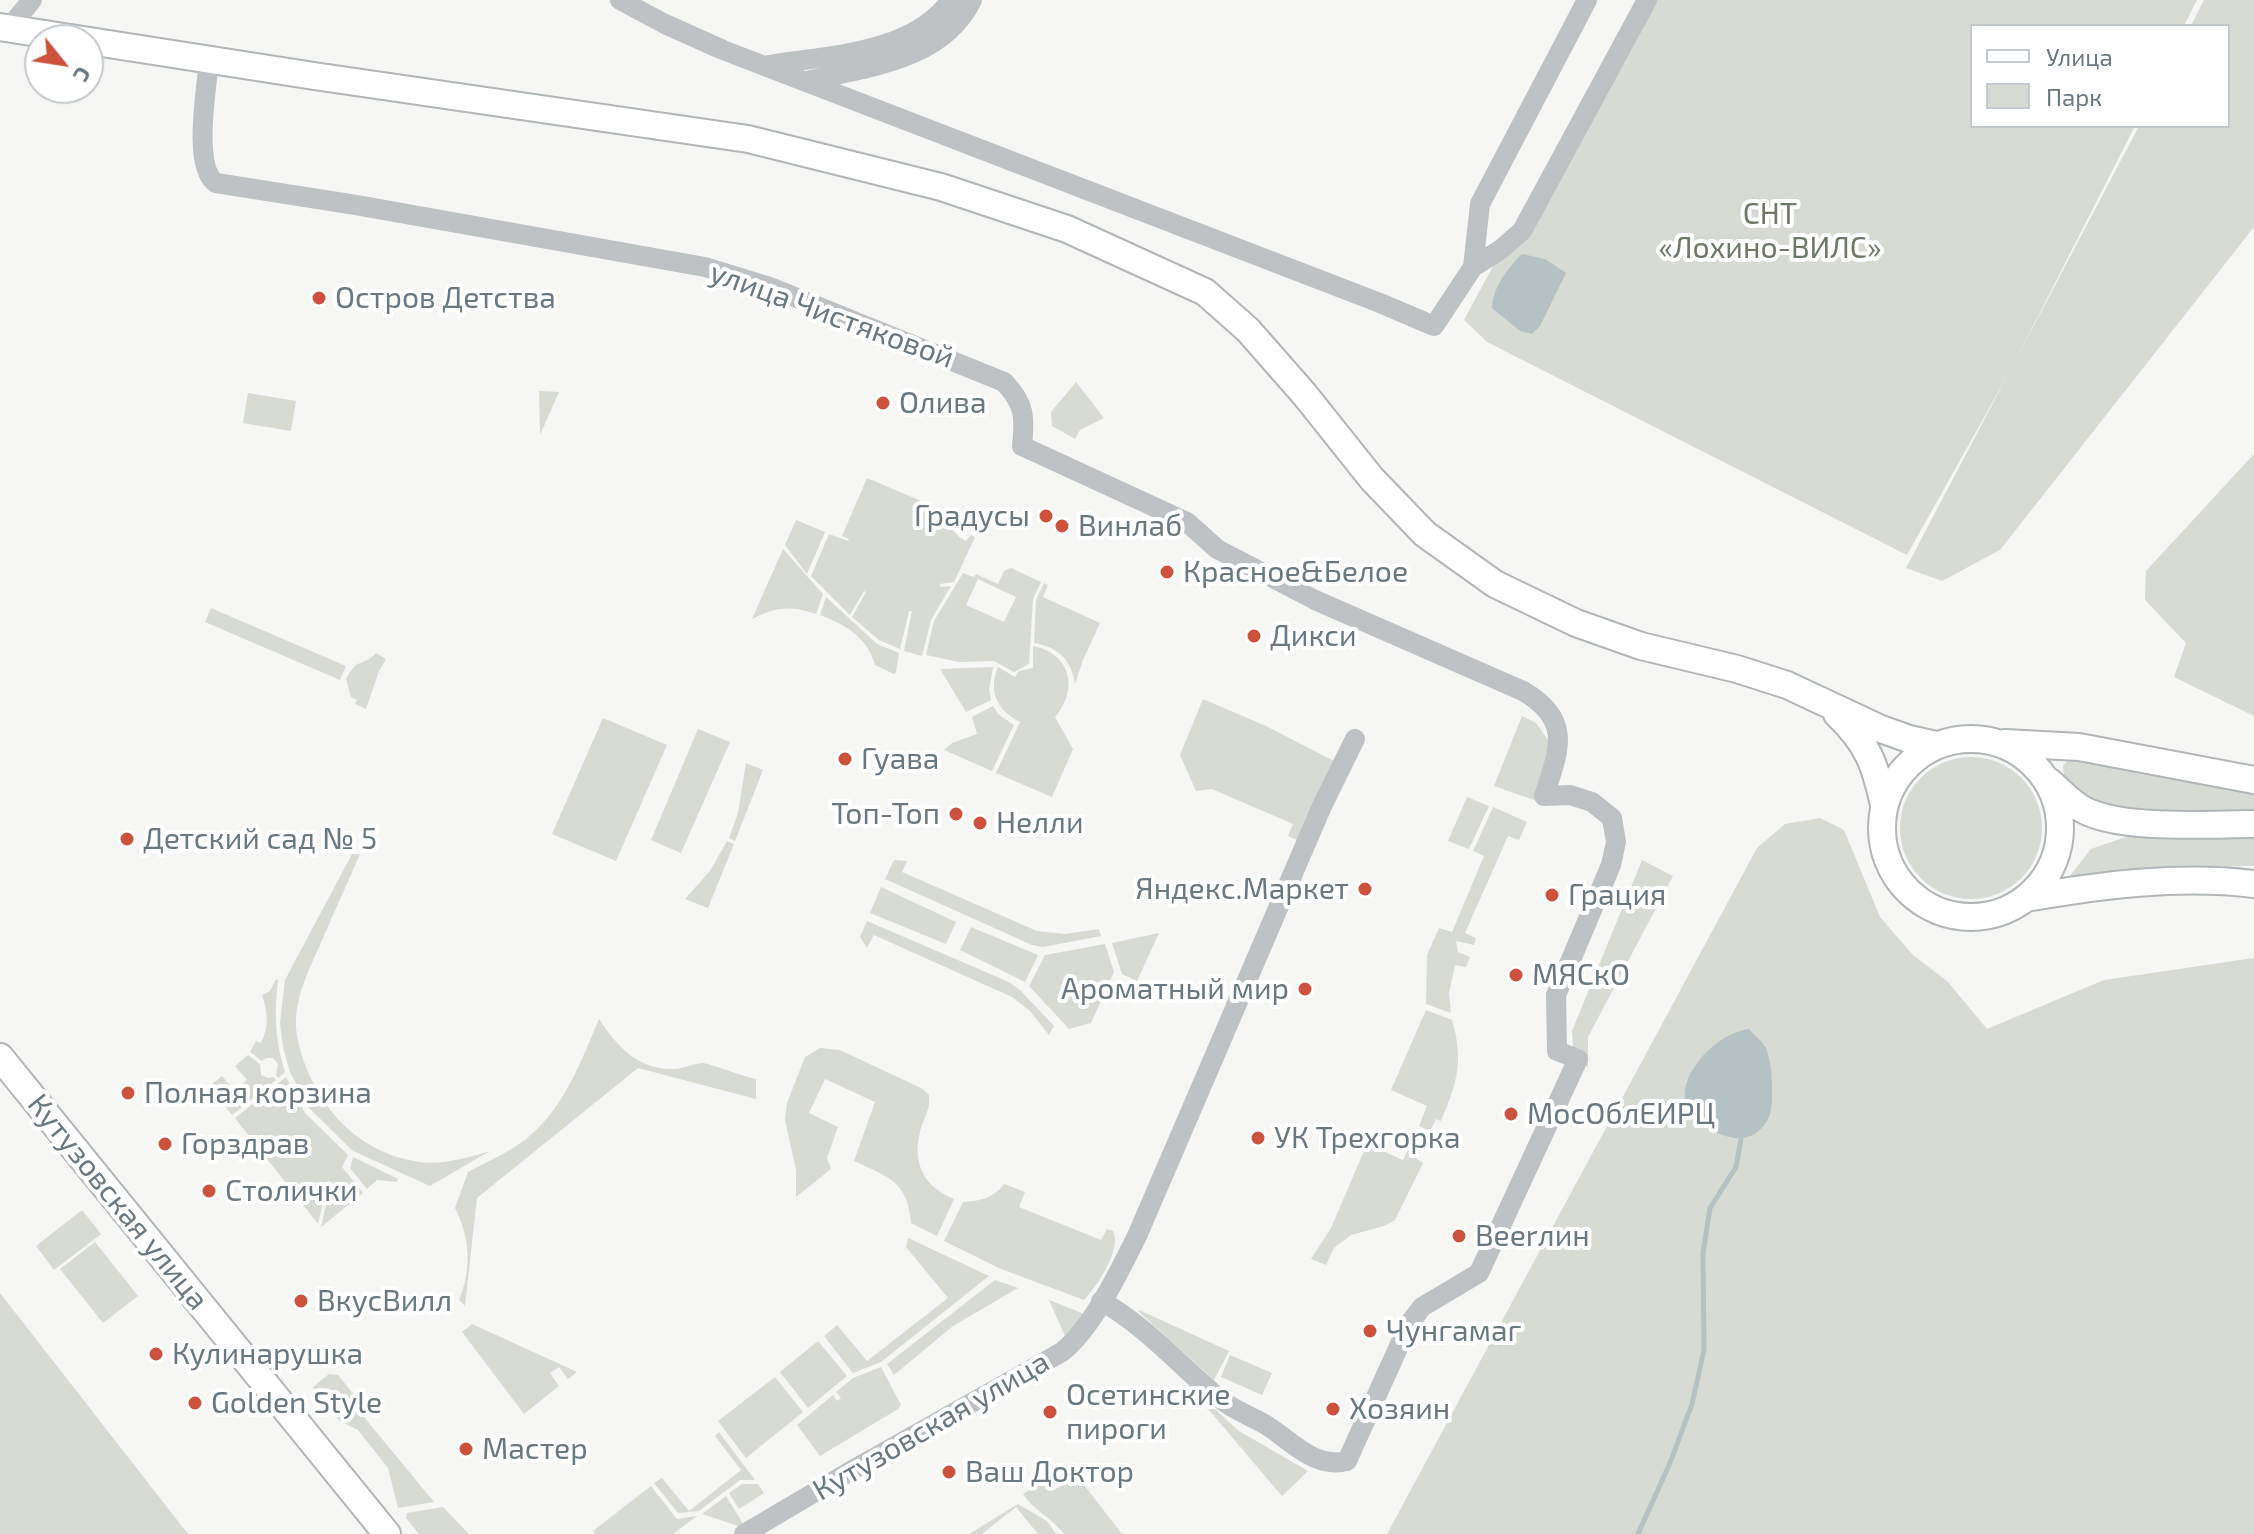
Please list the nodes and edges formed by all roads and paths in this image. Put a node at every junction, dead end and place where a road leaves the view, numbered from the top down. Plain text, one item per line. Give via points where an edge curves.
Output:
1 (32, 0) edge
2 (620, 0) edge
3 (951, 0) edge
4 (972, 0) edge
5 (1587, 0) edge
6 (1647, 0) edge
7 (4, 27) edge
8 (209, 60) junction
9 (766, 65) junction
10 (807, 81) junction
11 (1473, 267) junction
12 (1826, 703) junction
13 (1355, 739) dead end
14 (2000, 743) junction
15 (1936, 745) junction
16 (2046, 778) junction
17 (2254, 780) edge
18 (1884, 805) junction
19 (2254, 824) edge
20 (2254, 884) edge
21 (2026, 898) junction
22 (0, 1057) edge
23 (1101, 1301) junction
24 (387, 1534) edge
25 (744, 1534) edge

1 - 7 street
2 - 9 street
3 - 9 street via 924,28 895,41
4 - 10 street via 954,28 916,53
5 - 11 street via 1480,204
6 - 11 street via 1522,231
7 - 8 street
8 - 12 street via 748,139 941,187 1067,229 1205,292 1248,330 1425,534 1495,584 1576,623 1774,681
8 - 23 street, улица Чистяковой via 202,154 216,183 705,267 770,287 1004,382 1018,397 1025,420 1022,446 1187,522 1217,549 1315,600 1523,691 1547,708 1559,739 1544,796 1570,795 1592,802 1612,818 1616,842 1556,995 1557,1051 1578,1059 1479,1273 1422,1307 1409,1324 1347,1461 1332,1465 1317,1460 1221,1400 1129,1317
9 - 10 street
10 - 11 street via 1434,326
12 - 15 street via 1881,729
12 - 18 street via 1870,754
13 - 23 street, Кутузовская улица via 1137,1236
14 - 15 street via 1975,738
14 - 16 street via 2021,753
14 - 17 street via 2079,747
15 - 18 street via 1898,775
16 - 19 street via 2087,812 2101,816 2151,823
16 - 21 street via 2057,805 2060,835 2053,863
18 - 21 street via 1881,835 1888,864 1928,907 1956,916 1986,916
20 - 21 street via 2161,880
22 - 24 street, Кутузовская улица
23 - 25 street, Кутузовская улица via 1062,1352

